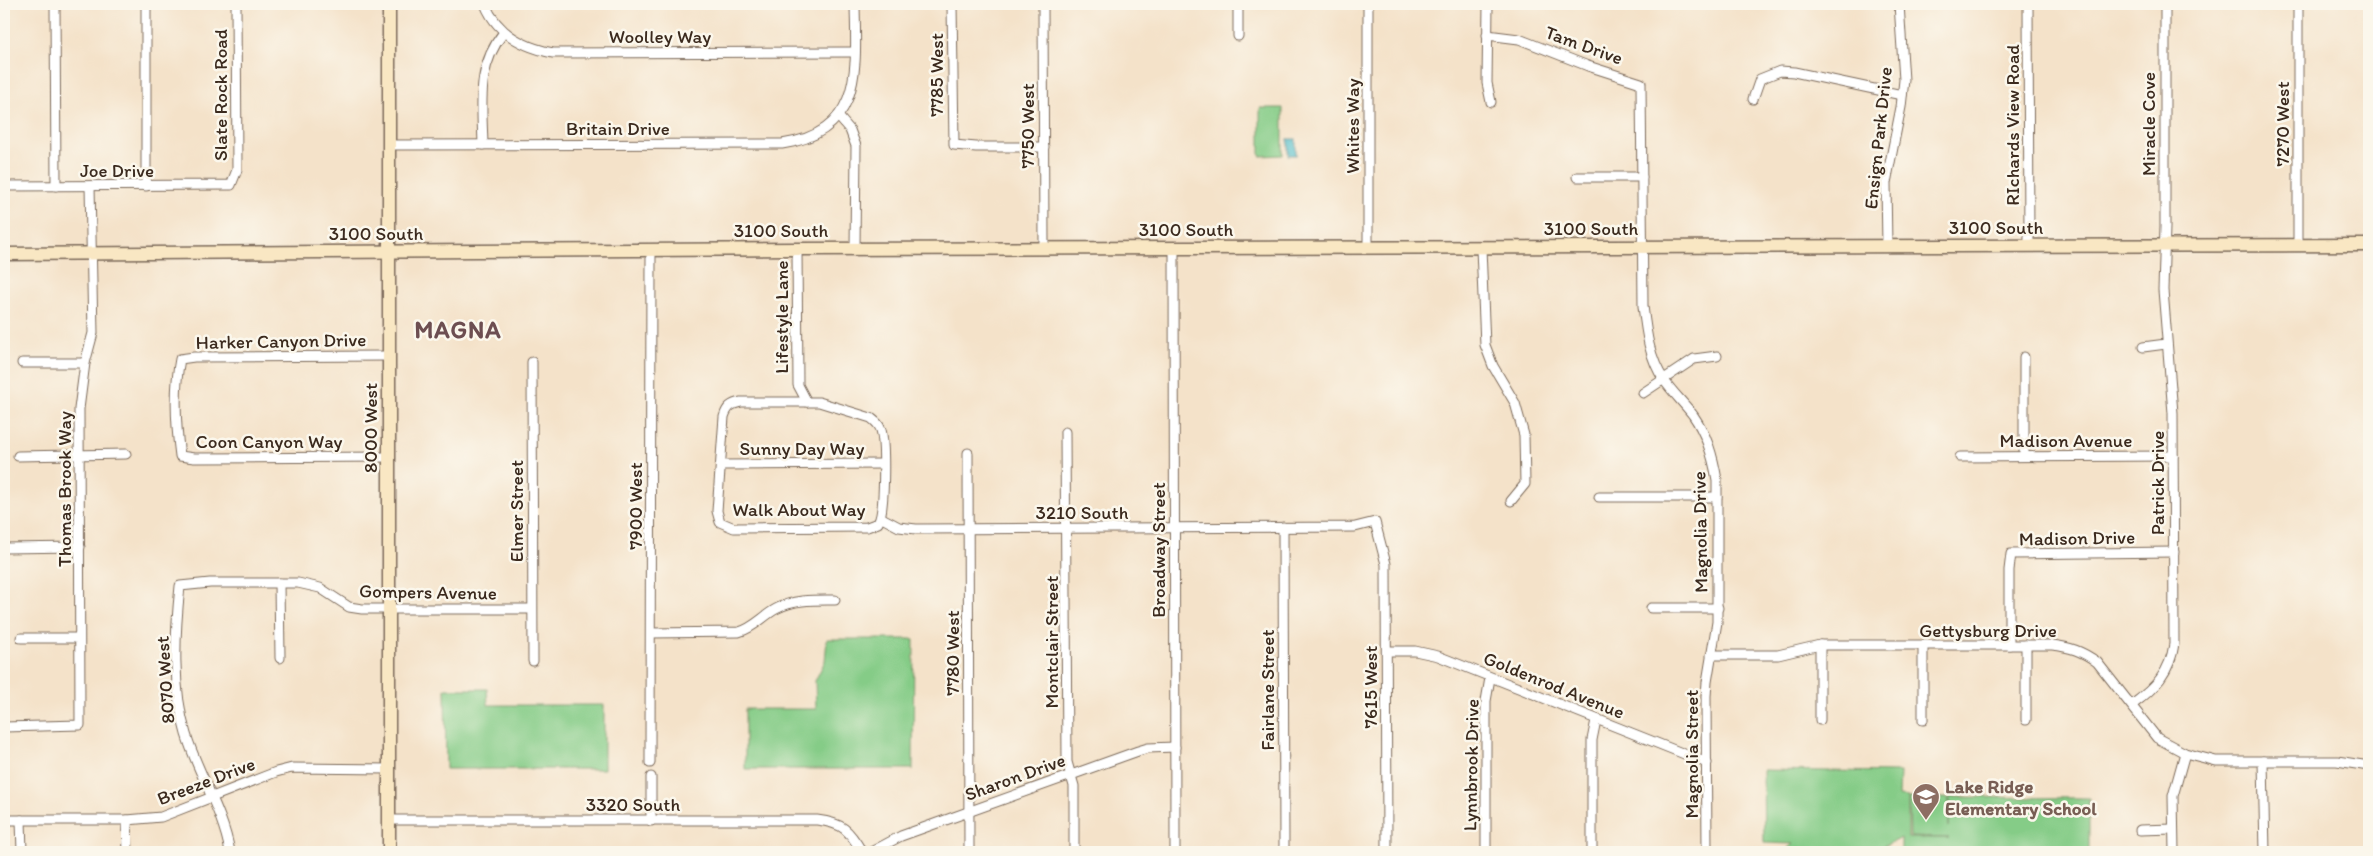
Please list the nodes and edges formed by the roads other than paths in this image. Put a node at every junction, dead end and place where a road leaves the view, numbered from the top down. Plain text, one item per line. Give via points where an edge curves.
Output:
1 (55, 4) edge
2 (146, 4) edge
3 (236, 4) edge
4 (388, 4) edge
5 (486, 4) edge
6 (855, 4) edge
7 (952, 4) edge
8 (1043, 4) edge
9 (1238, 4) edge
10 (1368, 4) edge
11 (1488, 4) edge
12 (1899, 4) edge
13 (2028, 4) edge
14 (2165, 4) edge
15 (2298, 4) edge
16 (504, 32) junction
17 (1487, 35) junction
18 (1238, 36) dead end
19 (856, 52) junction
20 (1640, 82) joint
21 (1902, 95) junction
22 (1753, 99) dead end
23 (1491, 102) dead end
24 (838, 116) junction
25 (483, 144) junction
26 (389, 145) junction
27 (1044, 147) junction
28 (1577, 177) dead end
29 (1642, 177) junction
30 (231, 185) joint
31 (4, 186) edge
32 (56, 186) junction
33 (90, 186) junction
34 (146, 186) junction
35 (2164, 245) junction
36 (2298, 245) junction
37 (2369, 245) edge
38 (1887, 246) junction
39 (2029, 246) junction
40 (1643, 247) junction
41 (1044, 248) junction
42 (1174, 248) junction
43 (1368, 248) junction
44 (1481, 248) junction
45 (651, 249) junction
46 (797, 249) junction
47 (855, 249) junction
48 (388, 251) junction
49 (4, 254) edge
50 (91, 254) junction
51 (2166, 344) junction
52 (2143, 347) dead end
53 (388, 356) junction
54 (1717, 356) dead end
55 (2024, 357) dead end
56 (532, 362) dead end
57 (22, 363) dead end
58 (85, 363) junction
59 (1663, 379) junction
60 (798, 385) junction
61 (1642, 393) dead end
62 (785, 402) junction
63 (807, 402) junction
64 (1065, 432) dead end
65 (968, 453) dead end
66 (126, 454) dead end
67 (80, 455) junction
68 (18, 456) dead end
69 (180, 456) joint
70 (2024, 456) junction
71 (2173, 456) junction
72 (389, 457) junction
73 (1960, 457) dead end
74 (883, 464) junction
75 (721, 465) junction
76 (1599, 497) dead end
77 (1717, 497) junction
78 (1511, 501) dead end
79 (880, 521) junction
80 (1374, 522) joint
81 (1283, 527) junction
82 (1066, 528) junction
83 (1174, 528) junction
84 (968, 529) junction
85 (80, 547) junction
86 (4, 548) edge
87 (2174, 552) junction
88 (279, 583) junction
89 (180, 586) joint
90 (835, 600) dead end
91 (1651, 608) dead end
92 (1718, 608) junction
93 (389, 609) junction
94 (532, 609) junction
95 (651, 633) junction
96 (21, 638) dead end
97 (79, 638) junction
98 (1820, 645) junction
99 (1923, 645) junction
100 (2009, 645) junction
101 (2026, 645) junction
102 (1386, 651) junction
103 (1711, 655) junction
104 (280, 658) dead end
105 (533, 661) dead end
106 (1490, 678) junction
107 (2132, 705) junction
108 (1596, 720) junction
109 (1820, 720) dead end
110 (1923, 720) dead end
111 (2026, 720) dead end
112 (4, 727) edge
113 (1175, 746) junction
114 (2185, 753) junction
115 (2263, 761) junction
116 (650, 763) dead end
117 (1707, 763) junction
118 (2369, 766) edge
119 (389, 769) junction
120 (1070, 774) junction
121 (651, 777) dead end
122 (212, 798) junction
123 (969, 810) junction
124 (4, 820) edge
125 (22, 820) junction
126 (128, 820) junction
127 (389, 820) junction
128 (651, 821) junction
129 (2174, 829) junction
130 (2140, 830) dead end
131 (22, 852) edge
132 (128, 852) edge
133 (230, 852) edge
134 (389, 852) edge
135 (862, 852) edge
136 (870, 852) edge
137 (969, 852) edge
138 (1074, 852) edge
139 (1175, 852) edge
140 (1284, 852) edge
141 (1387, 852) edge
142 (1486, 852) edge
143 (1592, 852) edge
144 (1707, 852) edge
145 (2174, 852) edge
146 (2265, 852) edge

1 - 32 street
2 - 34 street
3 - 30 street, Slate Rock Road via 237,170
4 - 26 street, 8000 West
5 - 16 street, Woolley Way
6 - 19 street
7 - 27 street, 7785 West via 954,145
8 - 27 street, 7750 West
9 - 18 street
10 - 43 street, Whites Way
11 - 17 street
12 - 21 street, Ensign Park Drive
13 - 39 street, RIchards View Road
14 - 35 street, Miracle Cove
15 - 36 street, 7270 West
16 - 19 street, Woolley Way via 537,50 553,53
16 - 25 street via 494,45 484,72
17 - 20 street, Tam Drive via 1519,39
17 - 23 street via 1487,83
19 - 24 street via 853,87
20 - 29 street, Magnolia Drive
21 - 22 street via 1780,71 1760,79
21 - 38 street, Ensign Park Drive via 1886,183
24 - 25 street, Britain Drive via 814,135 782,144
24 - 47 street via 850,130 856,146
25 - 26 street, Britain Drive
26 - 48 street, 8000 West
27 - 41 street, 7750 West
28 - 29 street
29 - 40 street, Magnolia Drive
30 - 34 street, Joe Drive
31 - 32 street, Joe Drive
32 - 33 street, Joe Drive
33 - 34 street, Joe Drive
33 - 50 street, Thomas Brook Way
35 - 36 street, 3100 South
35 - 39 street, 3100 South
35 - 51 street, Patrick Drive
36 - 37 street, 3100 South
38 - 39 street, 3100 South
38 - 40 street, 3100 South
40 - 44 street, 3100 South
40 - 59 street, Magnolia Drive via 1646,335
41 - 42 street, 3100 South
41 - 47 street, 3100 South
42 - 43 street, 3100 South
42 - 83 street, Broadway Street
43 - 44 street, 3100 South
44 - 78 street via 1485,345 1493,366 1515,402 1524,435 1525,484
45 - 46 street, 3100 South
45 - 48 street, 3100 South
45 - 95 street, 7900 West
46 - 47 street, 3100 South
46 - 60 street, Lifestyle Lane
48 - 50 street, 3100 South
48 - 53 street, 8000 West
49 - 50 street, 3100 South
50 - 58 street, Thomas Brook Way via 93,333
51 - 52 street
51 - 71 street, Patrick Drive via 2173,413
53 - 69 street, Harker Canyon Drive via 180,359
53 - 72 street, 8000 West
54 - 59 street via 1694,359
55 - 70 street
56 - 94 street, Elmer Street
57 - 58 street
58 - 67 street, Thomas Brook Way via 79,409
59 - 61 street
59 - 77 street, Magnolia Drive via 1706,437 1714,459
60 - 62 street, Lifestyle Lane
60 - 63 street, Lifestyle Lane
62 - 63 street
62 - 75 street via 741,402 728,407 724,418
63 - 74 street via 820,402 871,418 883,437
64 - 82 street, Montclair Street
65 - 84 street, 7780 West
66 - 67 street
67 - 68 street
67 - 85 street, Thomas Brook Way
69 - 72 street, Coon Canyon Way
70 - 71 street, Madison Avenue
70 - 73 street, Madison Avenue
71 - 87 street, Patrick Drive
72 - 93 street, 8000 West
74 - 75 street, Sunny Day Way
74 - 79 street
75 - 79 street, Walk About Way via 717,511 720,522 728,527 867,527
76 - 77 street
77 - 92 street, Magnolia Drive
79 - 84 street, 3210 South via 916,529
80 - 81 street, 3210 South via 1355,527
80 - 102 street, 7615 West via 1386,564
81 - 83 street, 3210 South
81 - 140 street, Fairlane Street
82 - 83 street, 3210 South
82 - 84 street, 3210 South
82 - 120 street, Montclair Street via 1067,762
83 - 113 street, Broadway Street
84 - 123 street, 7780 West
85 - 86 street
85 - 97 street, Thomas Brook Way
87 - 100 street, Madison Drive via 2011,554
87 - 107 street, Patrick Drive via 2172,657 2156,685
88 - 89 street, Gompers Avenue
88 - 93 street, Gompers Avenue via 314,587 349,607
88 - 104 street
89 - 122 street, 8070 West via 177,677 180,706 186,734
90 - 95 street via 792,602 748,630 739,632
91 - 92 street
92 - 103 street, Magnolia Drive
93 - 94 street, Gompers Avenue
93 - 119 street, 8000 West
94 - 105 street, Elmer Street
95 - 116 street, 7900 West
96 - 97 street
97 - 112 street, Thomas Brook Way via 80,725
98 - 99 street, Gettysburg Drive
98 - 103 street, Gettysburg Drive via 1778,655
98 - 109 street
99 - 100 street, Gettysburg Drive
99 - 110 street
100 - 101 street, Gettysburg Drive
101 - 107 street, Gettysburg Drive via 2069,647 2084,652 2107,672
101 - 111 street
102 - 106 street, Goldenrod Avenue via 1426,652
102 - 141 street, 7615 West
103 - 117 street, Magnolia Street via 1707,682
106 - 108 street, Goldenrod Avenue
106 - 142 street, Lynnbrook Drive via 1486,701
107 - 114 street, Gettysburg Drive via 2157,738
108 - 117 street, Goldenrod Avenue
108 - 143 street via 1592,740
113 - 120 street, Sharon Drive via 1148,748
113 - 139 street, Broadway Street
114 - 115 street, Gettysburg Drive via 2216,761
114 - 129 street via 2175,784
115 - 118 street, Gettysburg Drive via 2337,761
115 - 146 street
117 - 144 street, Magnolia Street
119 - 122 street, Breeze Drive via 292,768
119 - 127 street, 8000 West
120 - 123 street, Sharon Drive
120 - 138 street, Montclair Street via 1074,786
121 - 128 street
122 - 126 street, Breeze Drive via 161,817
122 - 133 street, 8070 West
123 - 136 street, Sharon Drive via 901,836
123 - 137 street, 7780 West
124 - 125 street, Breeze Drive
125 - 126 street, Breeze Drive
125 - 131 street
126 - 132 street
127 - 128 street, 3320 South
127 - 134 street, 8000 West
128 - 135 street, 3320 South via 832,822 847,830
129 - 130 street
129 - 145 street

